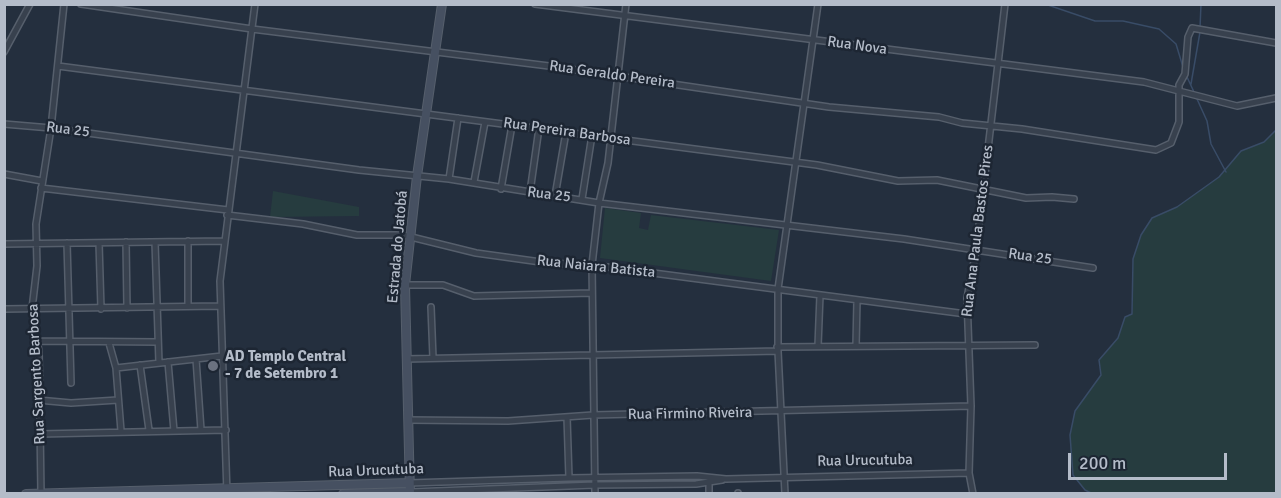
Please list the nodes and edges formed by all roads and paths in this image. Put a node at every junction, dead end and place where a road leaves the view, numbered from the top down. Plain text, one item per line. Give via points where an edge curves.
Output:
1 (30, 4) edge
2 (64, 4) edge
3 (81, 4) edge
4 (255, 4) edge
5 (442, 4) edge
6 (535, 4) edge
7 (626, 4) edge
8 (818, 4) edge
9 (1005, 4) edge
10 (625, 16) junction
11 (252, 29) junction
12 (813, 40) junction
13 (1276, 43) edge
14 (4, 52) edge
15 (435, 52) junction
16 (998, 63) junction
17 (58, 66) junction
18 (618, 76) junction
19 (1179, 89) junction
20 (243, 90) junction
21 (1276, 98) edge
22 (805, 102) junction
23 (428, 114) junction
24 (458, 118) junction
25 (485, 122) junction
26 (4, 124) edge
27 (512, 124) junction
28 (990, 126) junction
29 (51, 128) junction
30 (539, 128) junction
31 (566, 132) junction
32 (592, 135) junction
33 (611, 138) junction
34 (235, 154) junction
35 (797, 164) junction
36 (4, 174) edge
37 (417, 176) junction
38 (449, 179) junction
39 (42, 181) junction
40 (474, 182) junction
41 (41, 188) junction
42 (501, 189) junction
43 (983, 190) junction
44 (530, 192) junction
45 (555, 196) junction
46 (582, 199) junction
47 (1074, 199) dead end
48 (599, 203) junction
49 (228, 213) junction
50 (788, 226) junction
51 (411, 237) junction
52 (188, 241) junction
53 (224, 241) junction
54 (126, 242) junction
55 (155, 242) junction
56 (67, 243) junction
57 (99, 243) junction
58 (4, 244) edge
59 (35, 244) junction
60 (976, 251) junction
61 (592, 265) junction
62 (1093, 268) dead end
63 (405, 285) junction
64 (777, 289) junction
65 (591, 293) junction
66 (820, 295) junction
67 (857, 300) junction
68 (188, 306) junction
69 (220, 306) junction
70 (431, 307) dead end
71 (127, 308) junction
72 (157, 308) junction
73 (4, 309) edge
74 (32, 309) junction
75 (69, 309) junction
76 (101, 309) junction
77 (966, 314) junction
78 (71, 340) junction
79 (38, 341) junction
80 (158, 342) junction
81 (110, 344) junction
82 (968, 344) junction
83 (1035, 345) dead end
84 (818, 346) junction
85 (856, 346) junction
86 (778, 349) junction
87 (592, 355) junction
88 (222, 356) junction
89 (196, 358) junction
90 (433, 358) junction
91 (406, 359) junction
92 (168, 362) junction
93 (159, 363) junction
94 (140, 365) junction
95 (116, 368) junction
96 (71, 383) dead end
97 (38, 400) junction
98 (118, 400) junction
99 (971, 406) junction
100 (780, 412) junction
101 (593, 415) junction
102 (567, 417) junction
103 (408, 420) junction
104 (148, 430) junction
105 (201, 430) junction
106 (226, 430) junction
107 (121, 431) junction
108 (174, 431) junction
109 (40, 434) junction
110 (969, 472) junction
111 (784, 476) junction
112 (569, 478) junction
113 (709, 480) junction
114 (595, 482) junction
115 (681, 484) junction
116 (625, 485) junction
117 (653, 485) junction
118 (410, 489) edge
119 (228, 491) edge
120 (41, 493) edge
121 (26, 494) edge
122 (343, 494) edge
123 (595, 494) edge
124 (626, 494) edge
125 (653, 494) edge
126 (682, 494) edge
127 (709, 494) edge
128 (785, 494) edge
129 (973, 494) edge

1 - 14 street
2 - 17 street, Rua Sargento Barbosa
3 - 11 street, Rua Geraldo Pereira
4 - 11 street
5 - 15 street, Estrada do Jatobá
6 - 10 street, Rua Nova
7 - 10 street
8 - 12 street
9 - 16 street, Rua Ana Paula Bastos Pires
10 - 12 street, Rua Nova
10 - 18 street
11 - 15 street, Rua Geraldo Pereira
11 - 20 street
12 - 16 street, Rua Nova
12 - 22 street
13 - 19 street, Rua Geraldo Pereira via 1192,28
15 - 18 street, Rua Geraldo Pereira
15 - 23 street, Estrada do Jatobá
16 - 19 street, Rua Nova
16 - 28 street, Rua Ana Paula Bastos Pires
17 - 20 street, Rua Pereira Barbosa
17 - 29 street, Rua Sargento Barbosa
18 - 22 street, Rua Geraldo Pereira
18 - 33 street
19 - 21 street, Rua Nova via 1237,106
19 - 28 street, Rua Geraldo Pereira via 1179,122 1171,143 1158,150
20 - 23 street, Rua Pereira Barbosa
20 - 34 street
22 - 28 street, Rua Geraldo Pereira
22 - 35 street
23 - 24 street, Rua Pereira Barbosa
23 - 37 street, Estrada do Jatobá
24 - 25 street, Rua Pereira Barbosa
24 - 38 street
25 - 27 street, Rua Pereira Barbosa
25 - 40 street
26 - 29 street, Rua 25
27 - 30 street, Rua Pereira Barbosa
27 - 42 street
28 - 43 street, Rua Ana Paula Bastos Pires
29 - 34 street, Rua 25
29 - 39 street, Rua Sargento Barbosa
30 - 31 street, Rua Pereira Barbosa
30 - 44 street
31 - 32 street, Rua Pereira Barbosa
31 - 45 street
32 - 33 street, Rua Pereira Barbosa
32 - 46 street
33 - 35 street, Rua Pereira Barbosa
33 - 48 street
34 - 37 street, Rua 25
34 - 49 street
35 - 43 street, Rua Pereira Barbosa via 898,181 937,180
35 - 50 street
36 - 39 street
37 - 38 street, Rua 25
37 - 51 street, Estrada do Jatobá
38 - 40 street, Rua 25
39 - 41 street, Rua Sargento Barbosa
40 - 42 street, Rua 25
41 - 49 street, Rua Naiara Batista
41 - 59 street, Rua Sargento Barbosa
42 - 44 street, Rua 25
43 - 47 street, Rua Pereira Barbosa via 1026,198
43 - 60 street, Rua Ana Paula Bastos Pires
44 - 45 street, Rua 25
45 - 46 street, Rua 25
46 - 48 street, Rua 25
48 - 50 street, Rua 25
48 - 61 street
49 - 51 street, Rua Naiara Batista via 357,235
49 - 53 street
50 - 60 street, Rua 25
50 - 64 street
51 - 61 street, Rua Naiara Batista via 486,254
51 - 63 street, Estrada do Jatobá
52 - 53 street
52 - 55 street
52 - 68 street
53 - 69 street
54 - 55 street
54 - 57 street
54 - 71 street
55 - 72 street
56 - 57 street
56 - 59 street
56 - 75 street
57 - 76 street
58 - 59 street
59 - 74 street, Rua Sargento Barbosa via 37,266
60 - 62 street, Rua 25
60 - 77 street, Rua Ana Paula Bastos Pires
61 - 64 street, Rua Naiara Batista
61 - 65 street
63 - 65 street via 443,285 474,296
63 - 91 street, Estrada do Jatobá
64 - 66 street, Rua Naiara Batista
64 - 86 street
65 - 87 street
66 - 67 street, Rua Naiara Batista
66 - 84 street
67 - 77 street, Rua Naiara Batista
67 - 85 street
68 - 69 street
68 - 72 street
69 - 88 street
70 - 90 street
71 - 72 street
71 - 76 street
72 - 80 street
73 - 74 street
74 - 75 street
74 - 79 street, Rua Sargento Barbosa
75 - 76 street
75 - 78 street
77 - 82 street, Rua Ana Paula Bastos Pires
78 - 79 street
78 - 81 street
78 - 96 street
79 - 97 street, Rua Sargento Barbosa
80 - 81 street
80 - 93 street
81 - 95 street
82 - 83 street
82 - 85 street
82 - 99 street, Rua Ana Paula Bastos Pires
84 - 85 street
84 - 86 street
86 - 87 street
86 - 100 street
87 - 90 street
87 - 101 street
88 - 89 street
88 - 106 street
89 - 92 street
89 - 105 street
90 - 91 street
91 - 103 street, Estrada do Jatobá
92 - 93 street
92 - 108 street
93 - 94 street
94 - 95 street
94 - 104 street
95 - 98 street
97 - 98 street
97 - 109 street, Rua Sargento Barbosa
98 - 107 street
99 - 100 street, Rua Firmino Riveira
99 - 110 street, Rua Ana Paula Bastos Pires
100 - 101 street, Rua Firmino Riveira
100 - 111 street
101 - 102 street, Rua Firmino Riveira
101 - 114 street
102 - 103 street, Rua Firmino Riveira
102 - 112 street
103 - 118 street, Estrada do Jatobá
104 - 107 street
104 - 108 street
105 - 106 street
105 - 108 street
106 - 119 street
107 - 109 street
109 - 120 street, Rua Sargento Barbosa
110 - 111 street, Rua Urucutuba
110 - 129 street, Rua Ana Paula Bastos Pires
111 - 113 street, Rua Urucutuba
111 - 128 street
112 - 114 street, Rua Urucutuba
112 - 118 street, Rua Urucutuba
113 - 114 street, Rua Urucutuba
113 - 115 street, Rua Urucutuba
113 - 127 street
114 - 116 street, Rua Urucutuba
114 - 118 street, Rua Urucutuba
114 - 123 street
115 - 117 street, Rua Urucutuba
115 - 126 street
116 - 117 street, Rua Urucutuba
116 - 124 street
117 - 125 street
118 - 119 street, Rua Urucutuba
118 - 122 street, Rua Urucutuba
119 - 120 street, Rua Urucutuba
120 - 121 street, Rua Urucutuba

